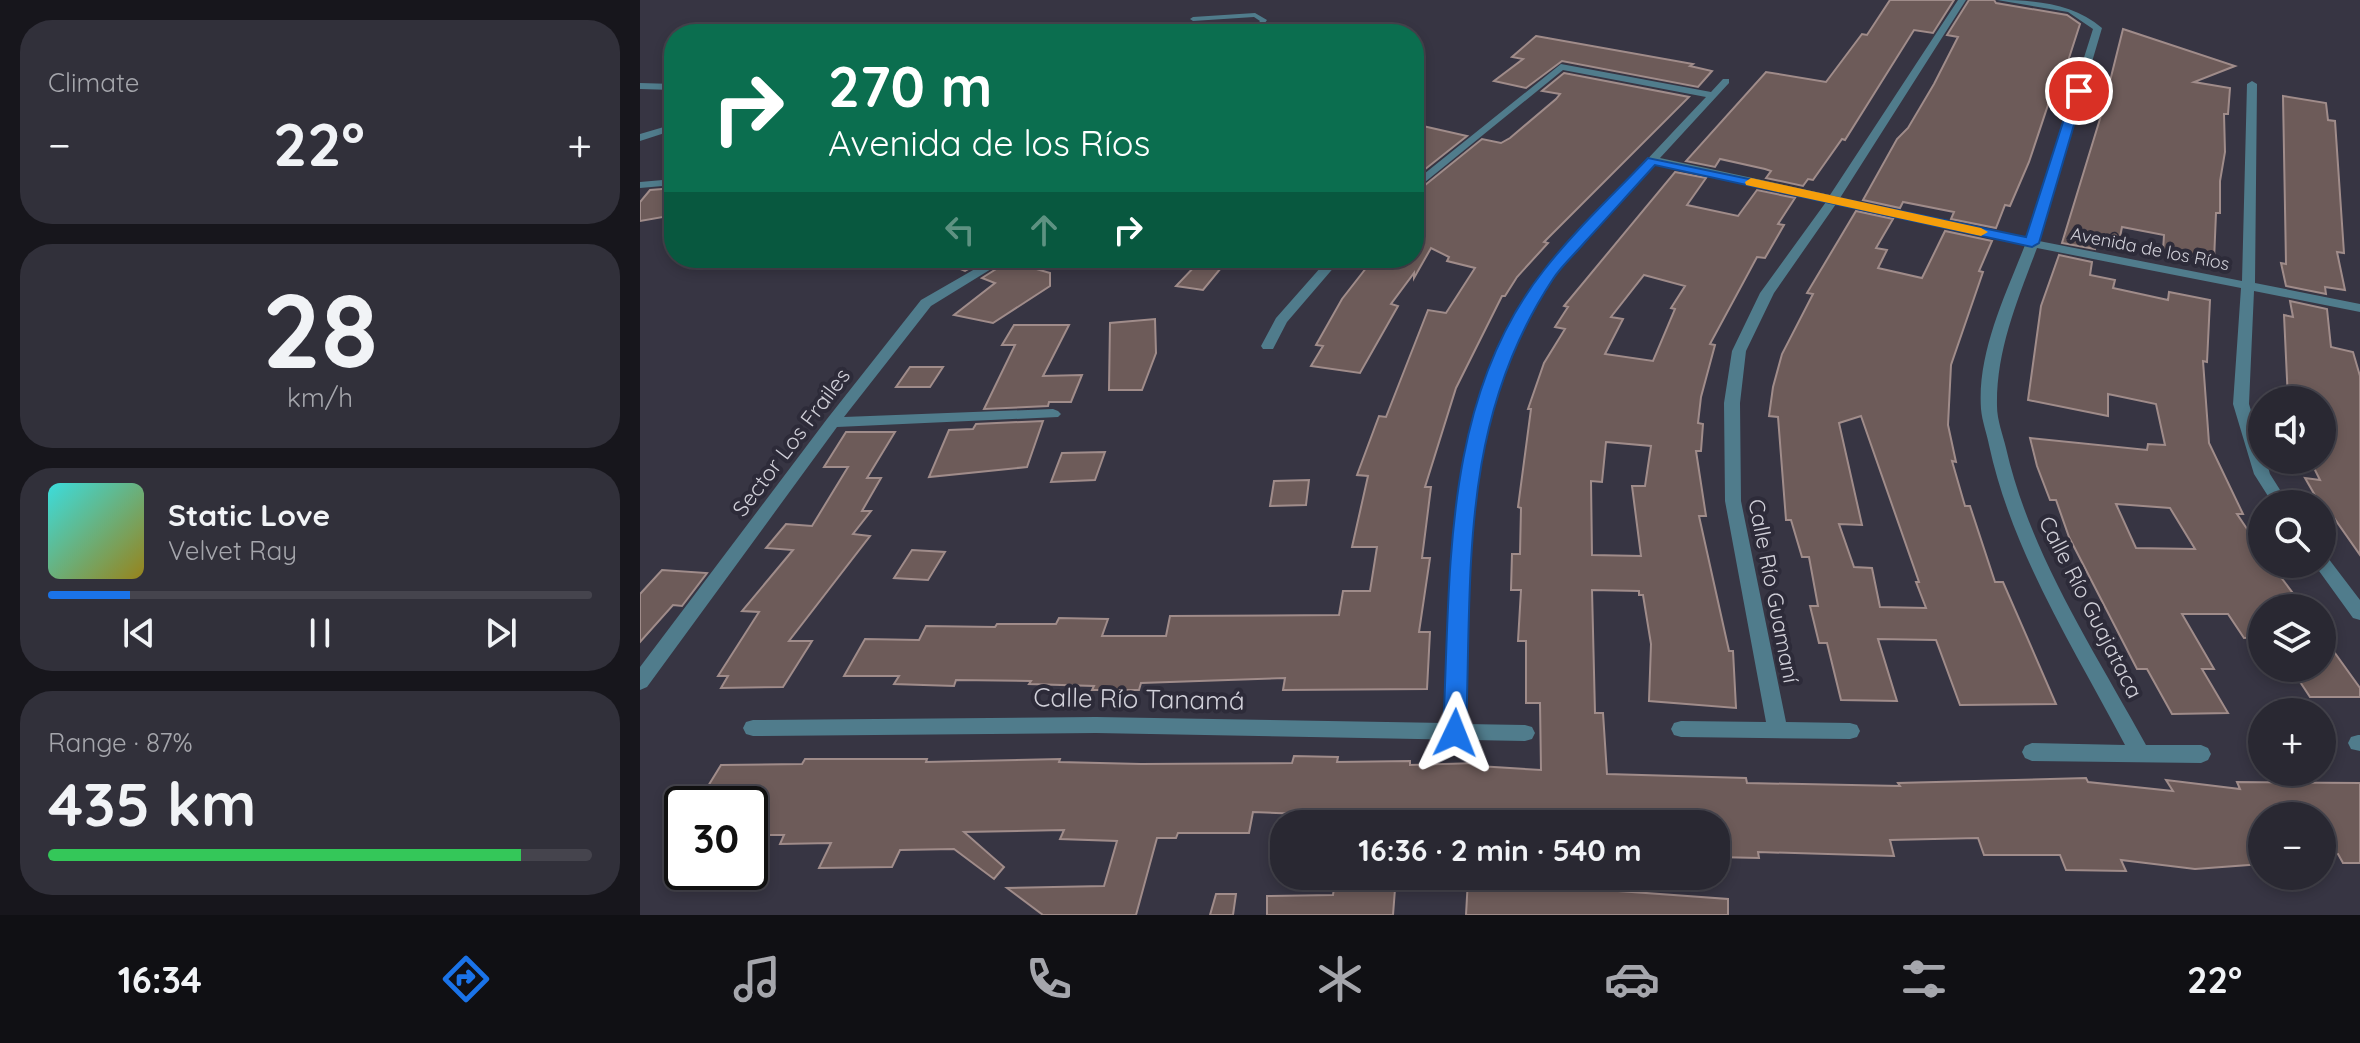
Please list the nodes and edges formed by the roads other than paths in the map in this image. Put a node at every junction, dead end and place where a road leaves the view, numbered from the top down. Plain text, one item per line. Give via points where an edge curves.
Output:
1 (1962, 0) edge
2 (2001, 0) edge
3 (1193, 19) dead end
4 (1261, 24) edge
5 (1726, 81) dead end
6 (2252, 84) dead end
7 (640, 86) edge
8 (664, 87) edge
9 (1713, 95) junction
10 (664, 130) edge
11 (640, 138) edge
12 (1652, 160) junction
13 (1424, 180) edge
14 (664, 183) edge
15 (640, 185) edge
16 (1833, 200) junction
17 (2032, 243) junction
18 (986, 268) edge
19 (1327, 268) edge
20 (2248, 287) junction
21 (2360, 308) edge
22 (1268, 346) dead end
23 (1053, 414) dead end
24 (832, 422) junction
25 (2272, 490) edge
26 (2334, 578) edge
27 (2360, 613) edge
28 (640, 682) edge
29 (753, 728) dead end
30 (1777, 728) junction
31 (1681, 729) dead end
32 (1850, 731) dead end
33 (1455, 733) junction
34 (1525, 733) dead end
35 (2032, 752) dead end
36 (2139, 752) junction
37 (2201, 754) dead end

1 - 16 street, Calle Río Guamaní
2 - 17 street, Calle Río Guajataca via 2070,10 2098,28
3 - 4 lane via 1255,15 1264,20
5 - 9 street
6 - 20 street
7 - 8 street
9 - 12 street
9 - 13 street via 1561,67
10 - 11 street
12 - 16 street, Avenida de los Ríos
12 - 33 street via 1549,273 1514,329 1491,384 1471,459 1463,524
14 - 15 street
16 - 17 street, Avenida de los Ríos
16 - 30 street, Calle Río Guamaní via 1754,316 1739,351 1732,403 1733,501
17 - 20 street, Avenida de los Ríos
17 - 36 street, Calle Río Guajataca via 2003,320 1989,409 2006,485 2037,561
18 - 24 street, Sector Los Frailes via 926,303
19 - 22 street via 1281,321
20 - 21 street, Avenida de los Ríos
20 - 25 street via 2241,404 2262,474
23 - 24 street
24 - 28 street, Sector Los Frailes
26 - 27 street
29 - 33 street, Calle Río Tanamá via 1096,725
30 - 31 street
30 - 32 street
33 - 34 street, Calle Río Tanamá
35 - 36 street
36 - 37 street

